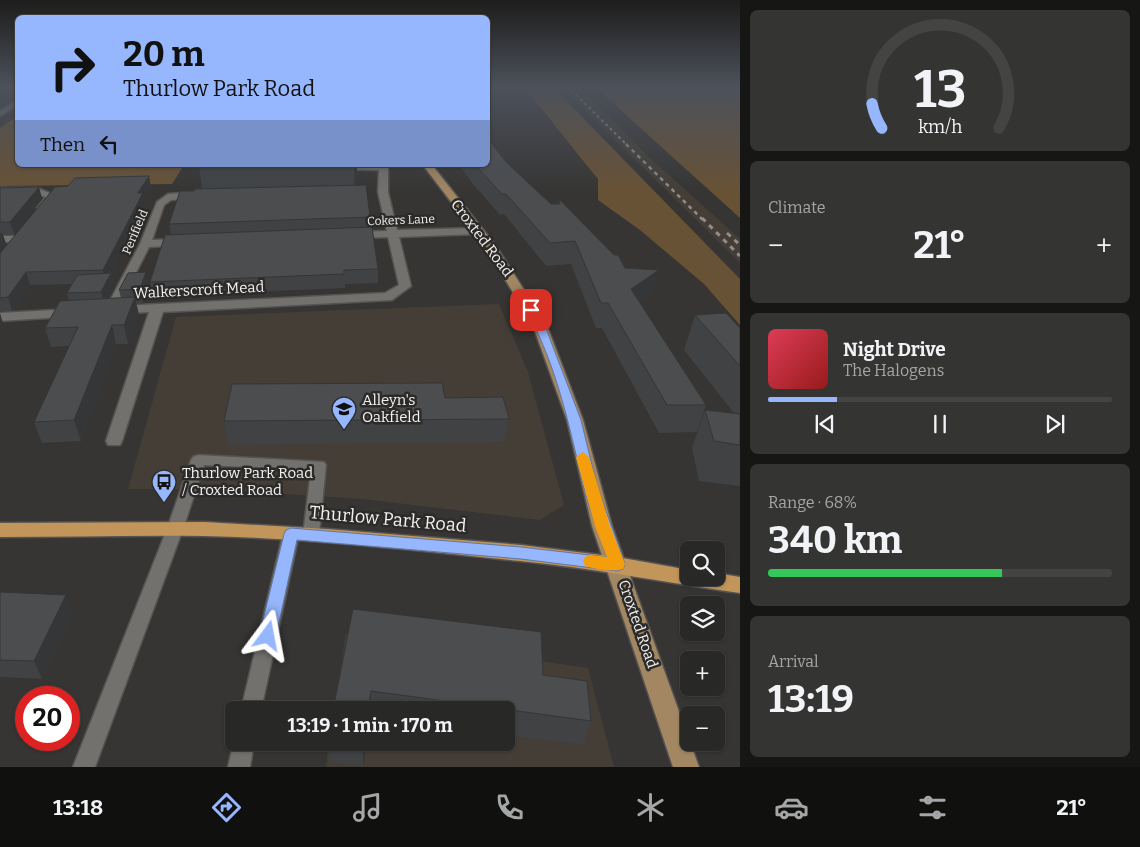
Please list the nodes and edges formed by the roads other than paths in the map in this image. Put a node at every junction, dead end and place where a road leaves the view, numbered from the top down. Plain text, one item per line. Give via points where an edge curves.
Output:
1 (385, 167) edge
2 (429, 167) edge
3 (0, 192) edge
4 (208, 195) edge
5 (36, 217) edge
6 (478, 230) junction
7 (392, 234) junction
8 (342, 236) edge
9 (0, 239) edge
10 (194, 242) edge
11 (145, 244) junction
12 (10, 250) edge
13 (157, 309) junction
14 (106, 311) joint
15 (83, 312) edge
16 (0, 317) edge
17 (114, 441) dead end
18 (175, 529) junction
19 (0, 530) edge
20 (291, 534) junction
21 (311, 535) junction
22 (617, 564) junction
23 (740, 585) edge
24 (254, 701) edge
25 (242, 751) edge
26 (84, 767) edge
27 (239, 767) edge
28 (686, 767) edge

1 - 7 street via 379,192
2 - 6 main road, Croxted Road
3 - 5 street via 37,191 52,196
4 - 11 street, Perifield via 168,197 160,204
6 - 7 street, Cokers Lane
6 - 22 main road, Croxted Road via 509,273 540,326 575,420 590,486
7 - 8 street, Cokers Lane
7 - 13 street, Walkerscroft Mead via 405,286 388,297
9 - 12 street via 22,235
10 - 11 street
11 - 14 street, Perifield
13 - 14 street, Walkerscroft Mead
13 - 17 street
15 - 16 street
18 - 19 highway, Thurlow Park Road
18 - 20 highway, Thurlow Park Road
18 - 21 lane via 198,460 319,465
18 - 26 lane
20 - 21 highway, Thurlow Park Road
20 - 24 lane
21 - 22 highway, Thurlow Park Road
22 - 23 highway, Thurlow Park Road via 672,576
22 - 28 main road, Croxted Road
25 - 27 lane

